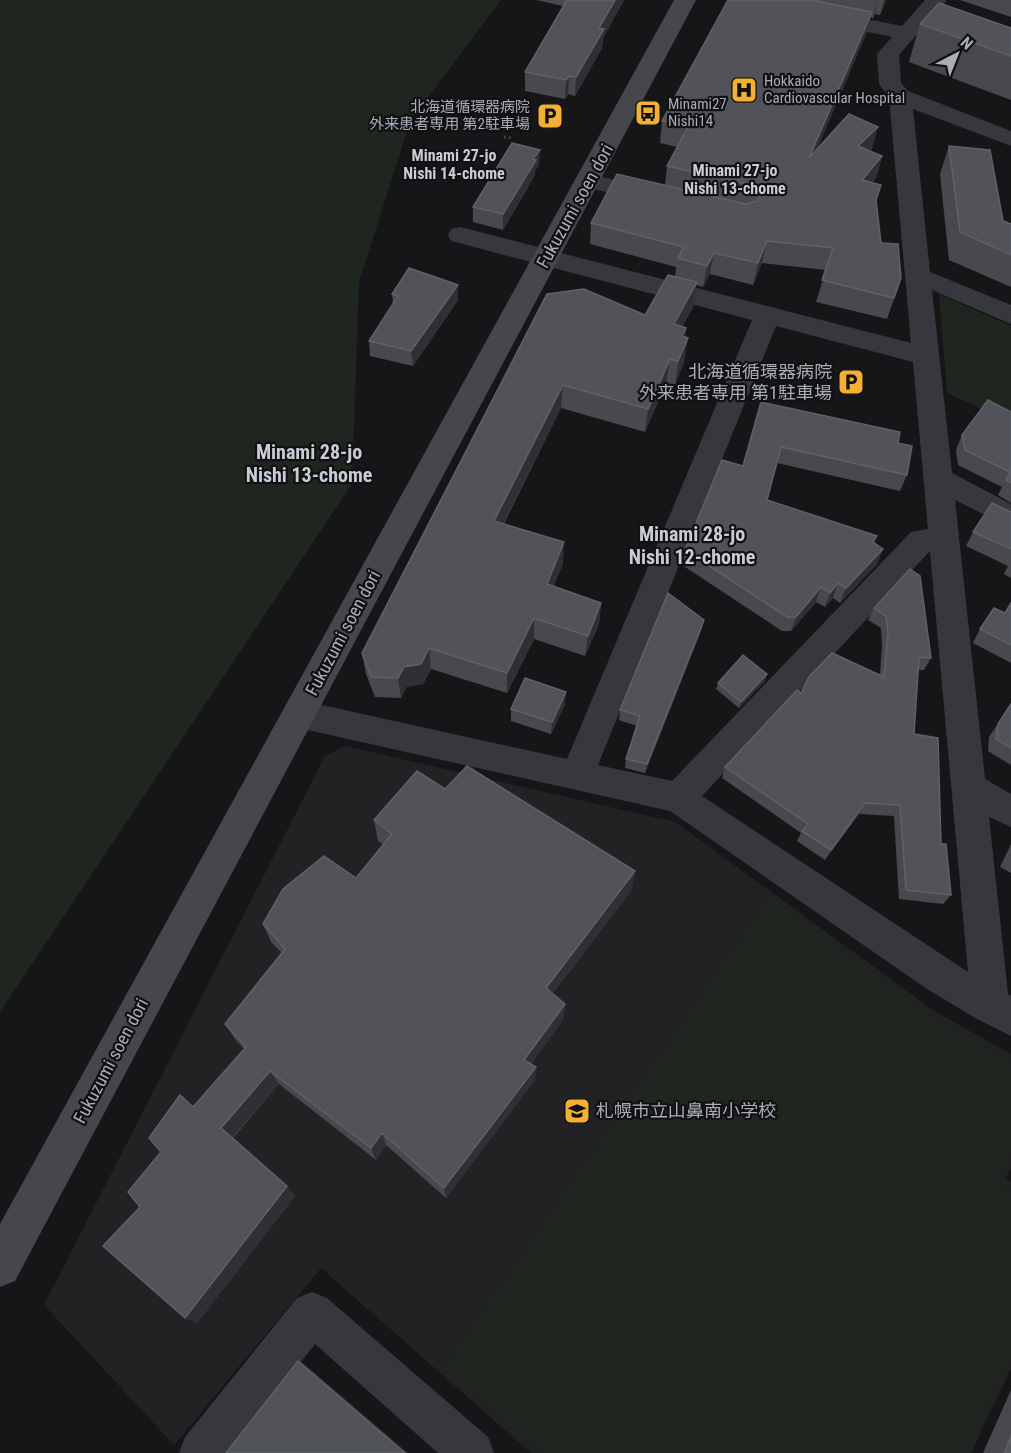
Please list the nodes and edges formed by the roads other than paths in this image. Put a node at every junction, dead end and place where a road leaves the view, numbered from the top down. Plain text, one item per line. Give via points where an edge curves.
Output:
1 (685, 0) edge
2 (738, 0) edge
3 (936, 0) edge
4 (906, 33) junction
5 (900, 96) junction
6 (1011, 139) edge
7 (589, 181) junction
8 (677, 201) edge
9 (460, 235) dead end
10 (547, 258) junction
11 (917, 279) junction
12 (767, 315) junction
13 (1011, 315) edge
14 (925, 356) junction
15 (939, 479) junction
16 (1011, 517) edge
17 (945, 541) junction
18 (299, 714) junction
19 (574, 777) junction
20 (969, 788) junction
21 (678, 798) junction
22 (1011, 812) edge
23 (1001, 1012) edge
24 (0, 1266) edge
25 (201, 1453) edge
26 (472, 1453) edge

1 - 7 street, Fukuzumi soen dori
2 - 4 street
3 - 4 street
4 - 5 street via 888,54 890,84
5 - 6 street
5 - 11 street
7 - 8 street
7 - 10 street, Fukuzumi soen dori
9 - 10 street
10 - 12 street
10 - 18 street, Fukuzumi soen dori
11 - 13 street via 934,281
11 - 14 street
12 - 14 street
12 - 19 street
14 - 15 street
15 - 16 street
15 - 17 street
17 - 20 street
17 - 21 street via 922,540
18 - 19 street
18 - 24 street, Fukuzumi soen dori
19 - 21 street
20 - 22 street
20 - 23 street
21 - 23 street via 940,976
25 - 26 street via 312,1312

